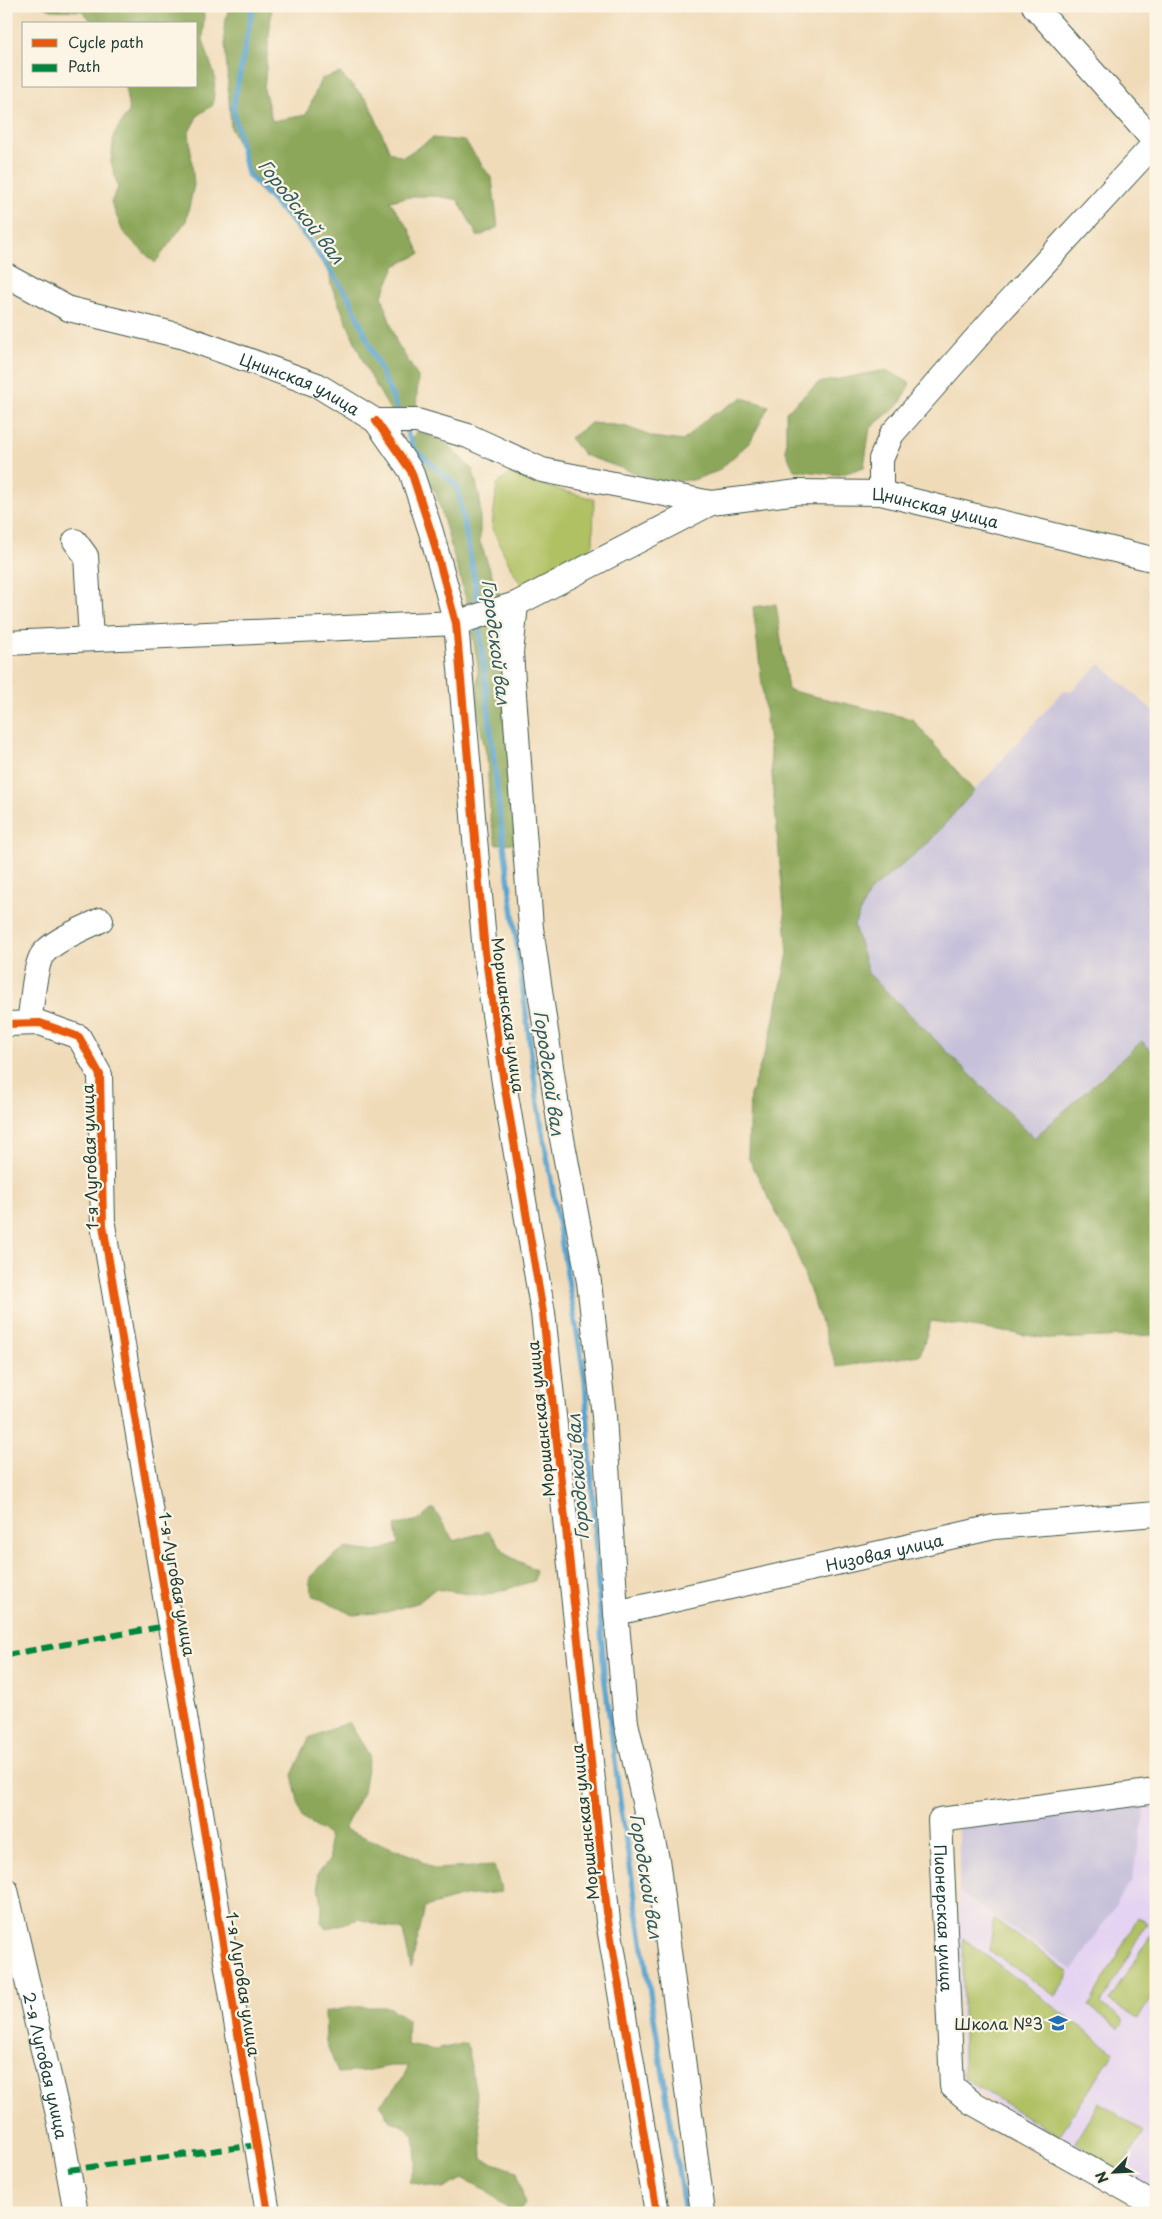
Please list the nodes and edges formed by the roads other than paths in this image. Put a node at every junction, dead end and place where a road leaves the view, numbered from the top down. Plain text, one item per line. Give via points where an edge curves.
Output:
1 (1034, 6) edge
2 (1156, 143) edge
3 (6, 275) edge
4 (376, 421) junction
5 (881, 493) junction
6 (711, 503) junction
7 (75, 541) dead end
8 (1156, 560) edge
9 (516, 604) junction
10 (472, 617) junction
11 (91, 639) junction
12 (6, 643) edge
13 (101, 920) dead end
14 (18, 1023) edge
15 (1156, 1514) edge
16 (616, 1613) junction
17 (1156, 1791) edge
18 (6, 1890) edge
19 (1156, 2206) edge
20 (76, 2213) edge
21 (268, 2213) edge
22 (657, 2213) edge
23 (703, 2213) edge

1 - 2 street
2 - 5 street via 892,434 881,459
3 - 4 street, Цнинская улица via 69,309 181,336 317,385
4 - 6 street, Цнинская улица via 417,421 468,436 542,470
4 - 10 street, Моршанская улица via 410,471 431,532
5 - 6 street, Цнинская улица via 798,492
5 - 8 street, Цнинская улица
6 - 9 street, Цнинская улица
7 - 11 street via 86,556
9 - 10 street, Цнинская улица
9 - 16 street via 511,653 531,928 560,1128 589,1282 604,1416
10 - 11 street, Цнинская улица
10 - 22 street, Моршанская улица via 485,952 543,1313 608,1920
11 - 12 street, Цнинская улица
13 - 14 street via 62,938 42,956 36,981
14 - 21 street, 1-я Луговая улица via 40,1023 79,1037 100,1075 103,1225
15 - 16 street, Низовая улица via 994,1526
16 - 23 street via 626,1723 657,1859
17 - 19 street, Пионерская улица via 940,1820 952,2086 971,2102
18 - 20 street, 2-я Луговая улица via 59,2119

